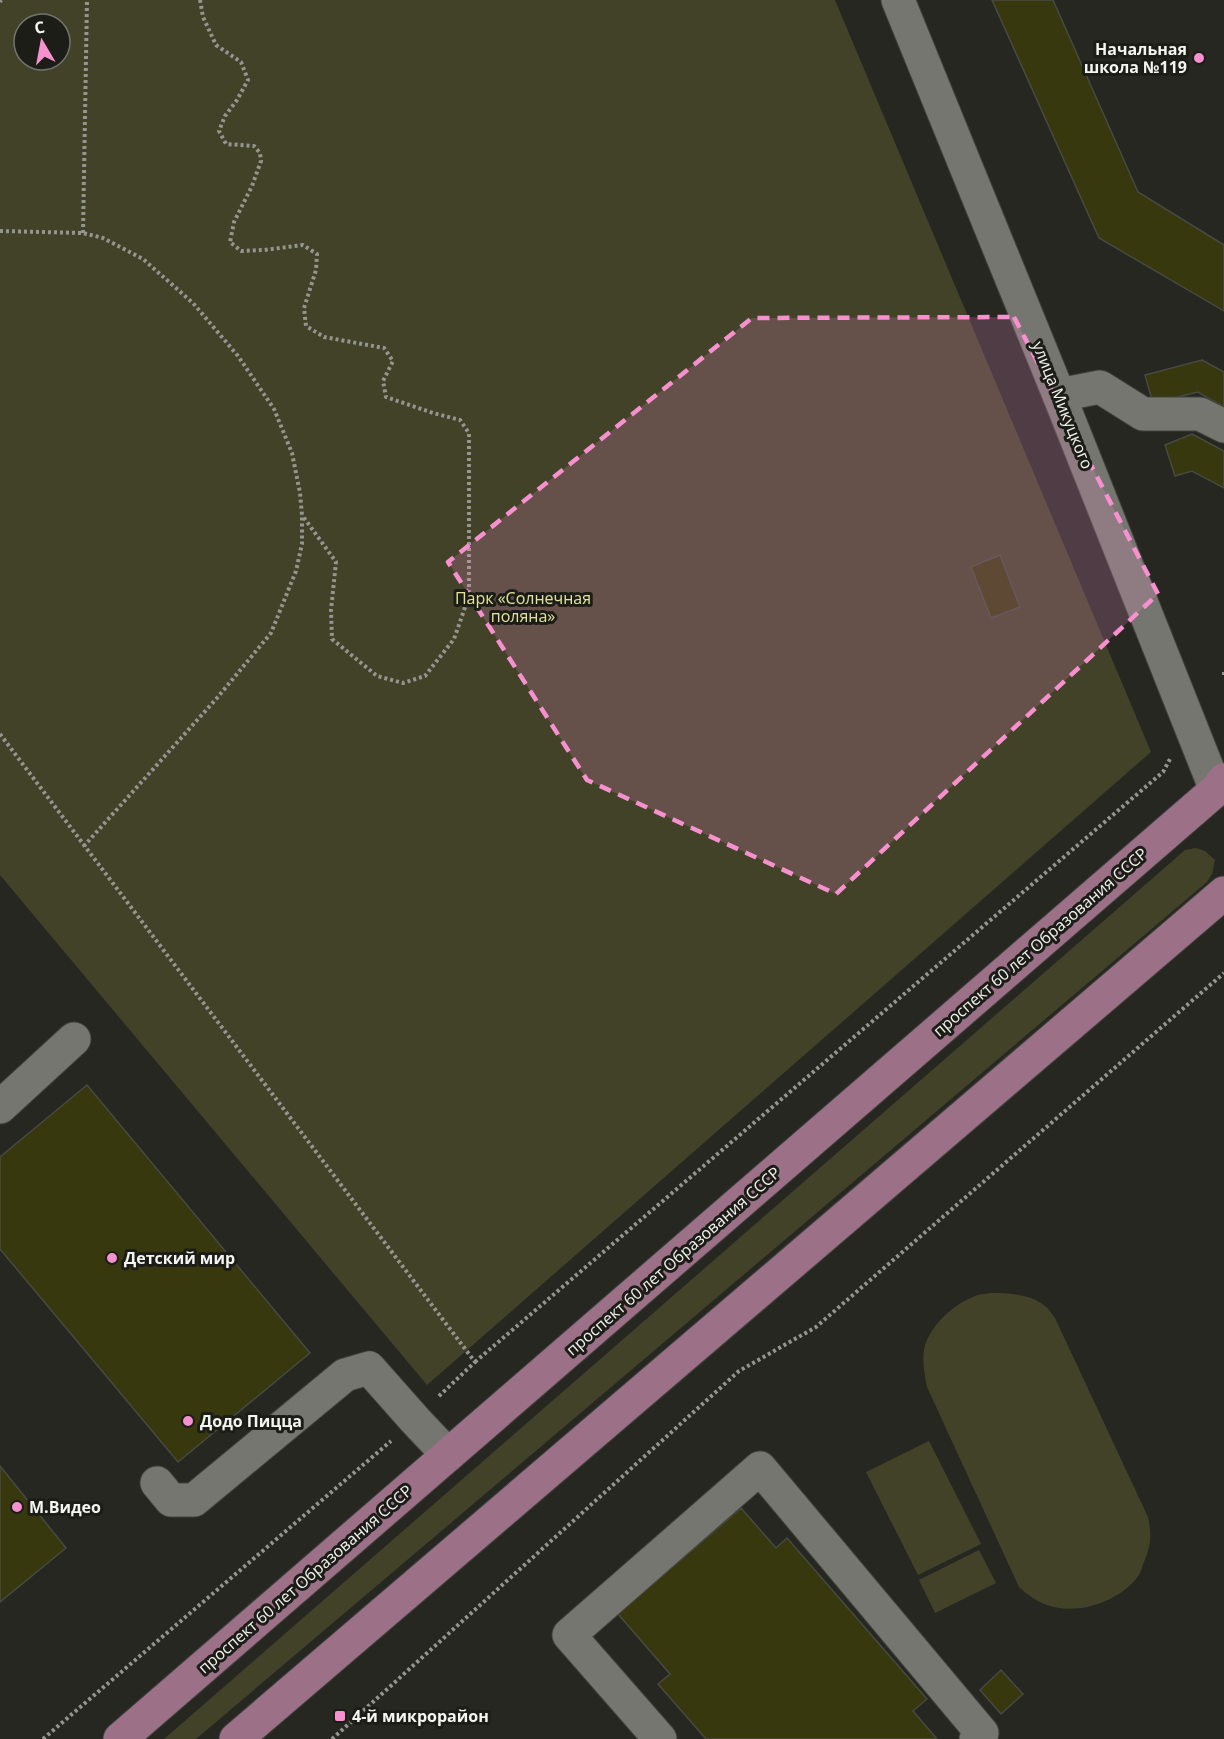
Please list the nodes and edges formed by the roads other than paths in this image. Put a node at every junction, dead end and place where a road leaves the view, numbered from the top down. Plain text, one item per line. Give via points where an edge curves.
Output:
1 (898, 0) edge
2 (1059, 395) junction
3 (1224, 426) edge
4 (1221, 794) edge
5 (1224, 892) edge
6 (74, 1040) dead end
7 (0, 1107) edge
8 (448, 1455) junction
9 (157, 1483) dead end
10 (120, 1739) edge
11 (236, 1739) edge
12 (660, 1739) edge
13 (976, 1739) edge

1 - 2 street, улица Микуцкого
2 - 3 street via 1100,387 1143,414 1200,414
2 - 4 street, улица Микуцкого
4 - 8 main road, проспект 60 лет Образования СССР
5 - 11 main road
6 - 7 street
8 - 9 street via 369,1368 345,1375 194,1500 171,1500
8 - 10 main road, проспект 60 лет Образования СССР
12 - 13 street via 569,1635 760,1468 982,1734

